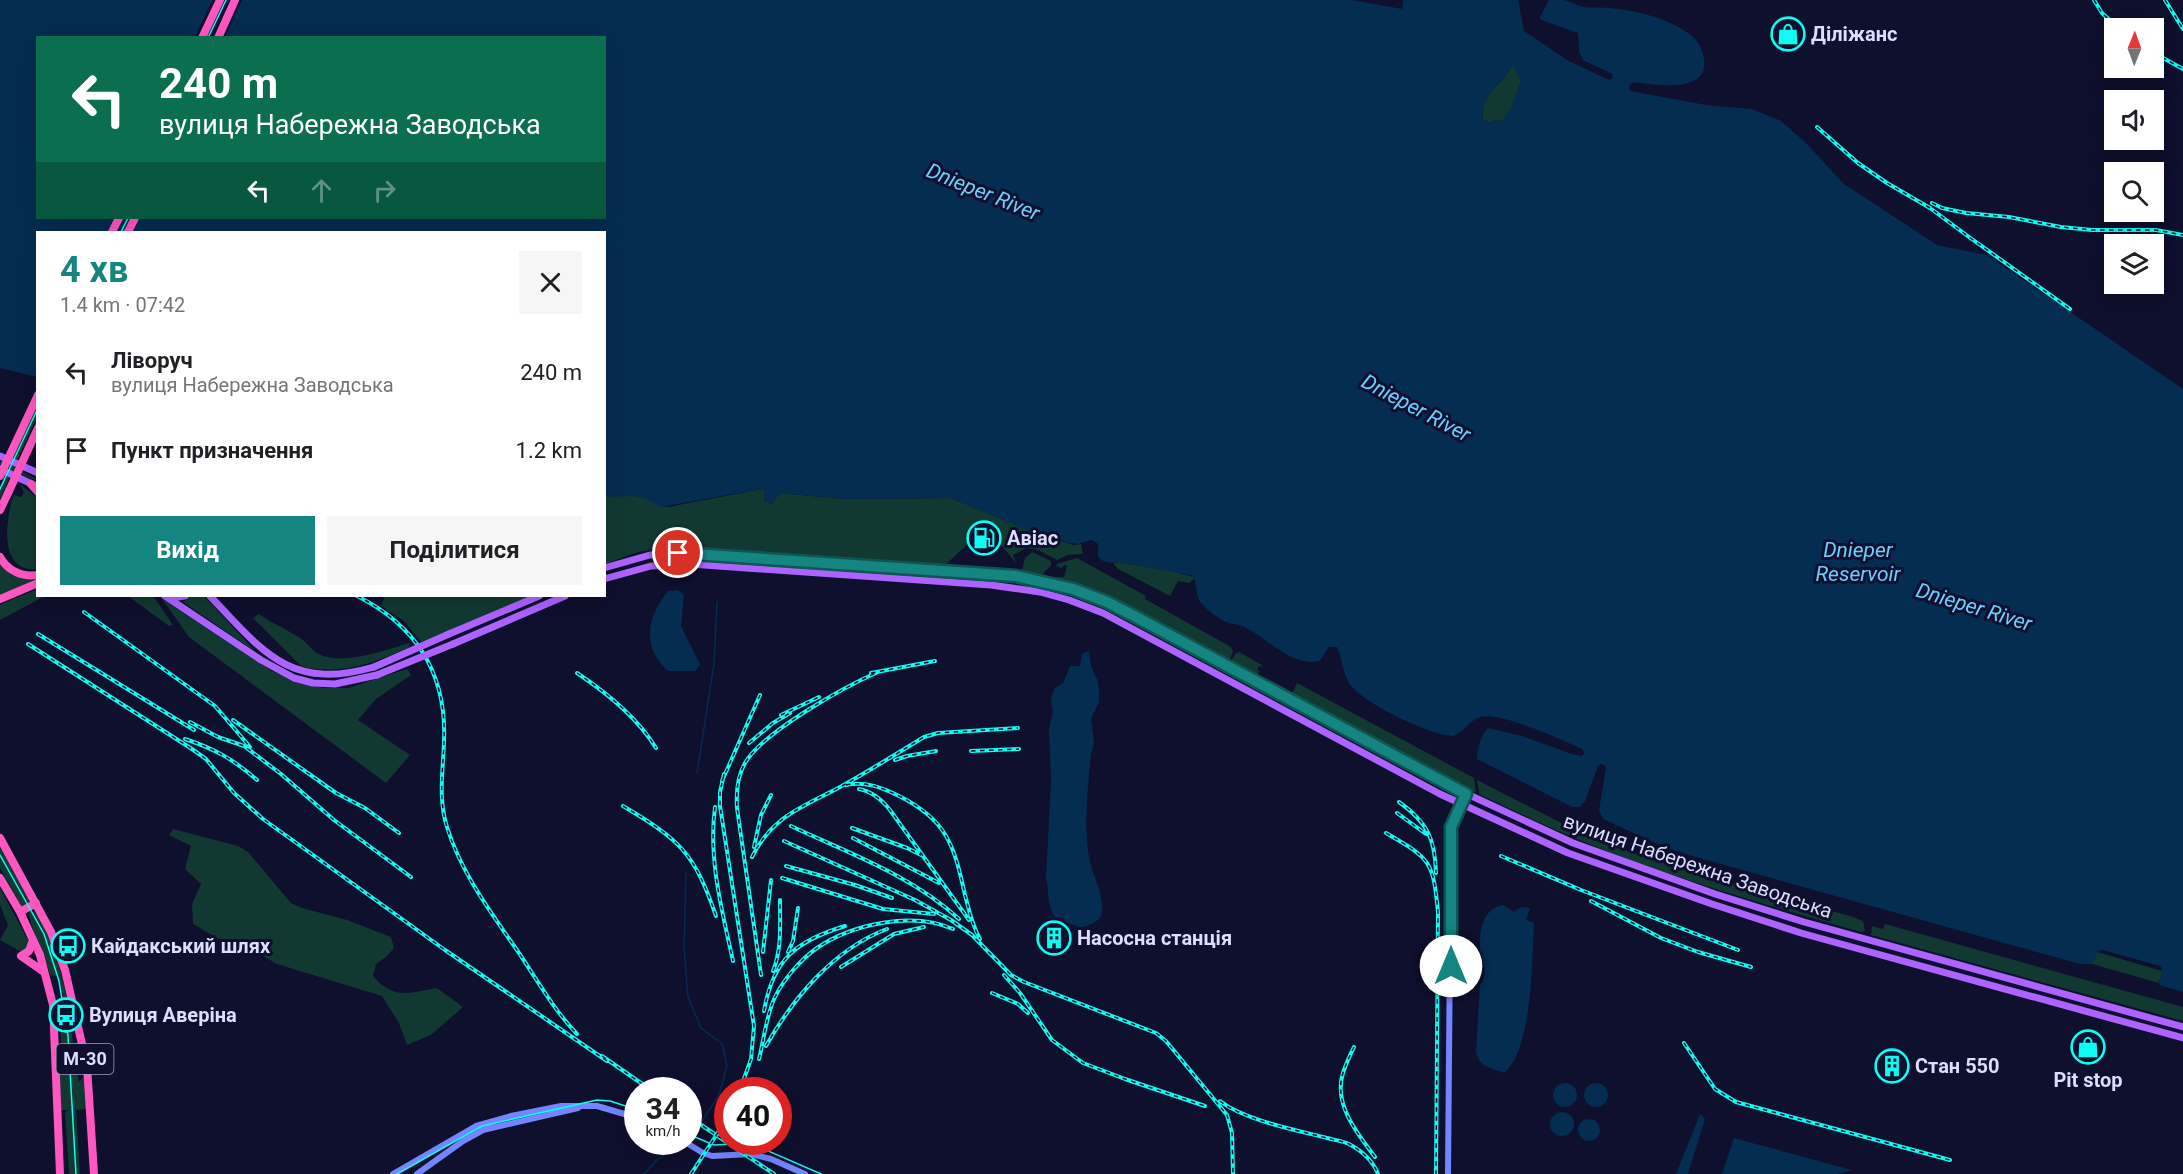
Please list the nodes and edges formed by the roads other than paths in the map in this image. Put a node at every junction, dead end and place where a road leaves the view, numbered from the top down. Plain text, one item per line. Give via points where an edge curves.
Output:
1 (219, 0) edge
2 (235, 0) edge
3 (203, 36) edge
4 (219, 36) edge
5 (36, 399) edge
6 (36, 432) edge
7 (0, 456) edge
8 (0, 469) edge
9 (36, 472) edge
10 (0, 476) edge
11 (34, 485) edge
12 (0, 510) edge
13 (0, 557) edge
14 (606, 567) edge
15 (36, 575) edge
16 (606, 578) edge
17 (36, 584) edge
18 (167, 597) edge
19 (211, 597) edge
20 (537, 597) edge
21 (563, 597) edge
22 (0, 599) edge
23 (376, 671) junction
24 (1466, 794) junction
25 (1460, 805) junction
26 (0, 838) edge
27 (0, 878) edge
28 (36, 903) junction
29 (20, 912) junction
30 (33, 940) junction
31 (45, 972) junction
32 (2183, 1027) edge
33 (2183, 1038) edge
34 (597, 1106) junction
35 (624, 1114) edge
36 (702, 1152) edge
37 (60, 1174) edge
38 (94, 1174) edge
39 (393, 1174) edge
40 (417, 1174) edge
41 (805, 1174) edge
42 (1448, 1174) edge

1 - 3 highway
2 - 4 highway
5 - 10 highway, bridge
6 - 12 highway, bridge
7 - 9 main road
8 - 11 main road
13 - 15 highway via 16,573
14 - 24 main road, вулиця Набережна Заводська via 650,555 690,554 992,573 1058,584 1126,612
16 - 25 main road, вулиця Набережна Заводська via 651,566 690,564 991,585 1048,594 1132,628
17 - 22 highway
18 - 23 main road via 294,678 335,684
19 - 23 main road via 265,652 286,665 333,675
20 - 23 main road, bridge via 449,634
21 - 23 main road, bridge via 453,644
24 - 25 street
24 - 32 main road, вулиця Набережна Заводська via 1573,843 1715,894
25 - 33 main road, вулиця Набережна Заводська via 1568,853 1801,933
25 - 42 street via 1450,830
26 - 28 highway, М-30
27 - 29 highway, М-30
28 - 29 highway
28 - 38 highway, М-30 via 58,947 87,1066
29 - 30 highway, М-30
30 - 31 highway, М-30
30 - 31 highway via 29,951 21,956
31 - 37 highway, М-30 via 53,1005
34 - 35 street
34 - 39 street via 561,1106 491,1121 453,1137
34 - 40 street via 483,1130
36 - 41 street via 712,1156 752,1154

